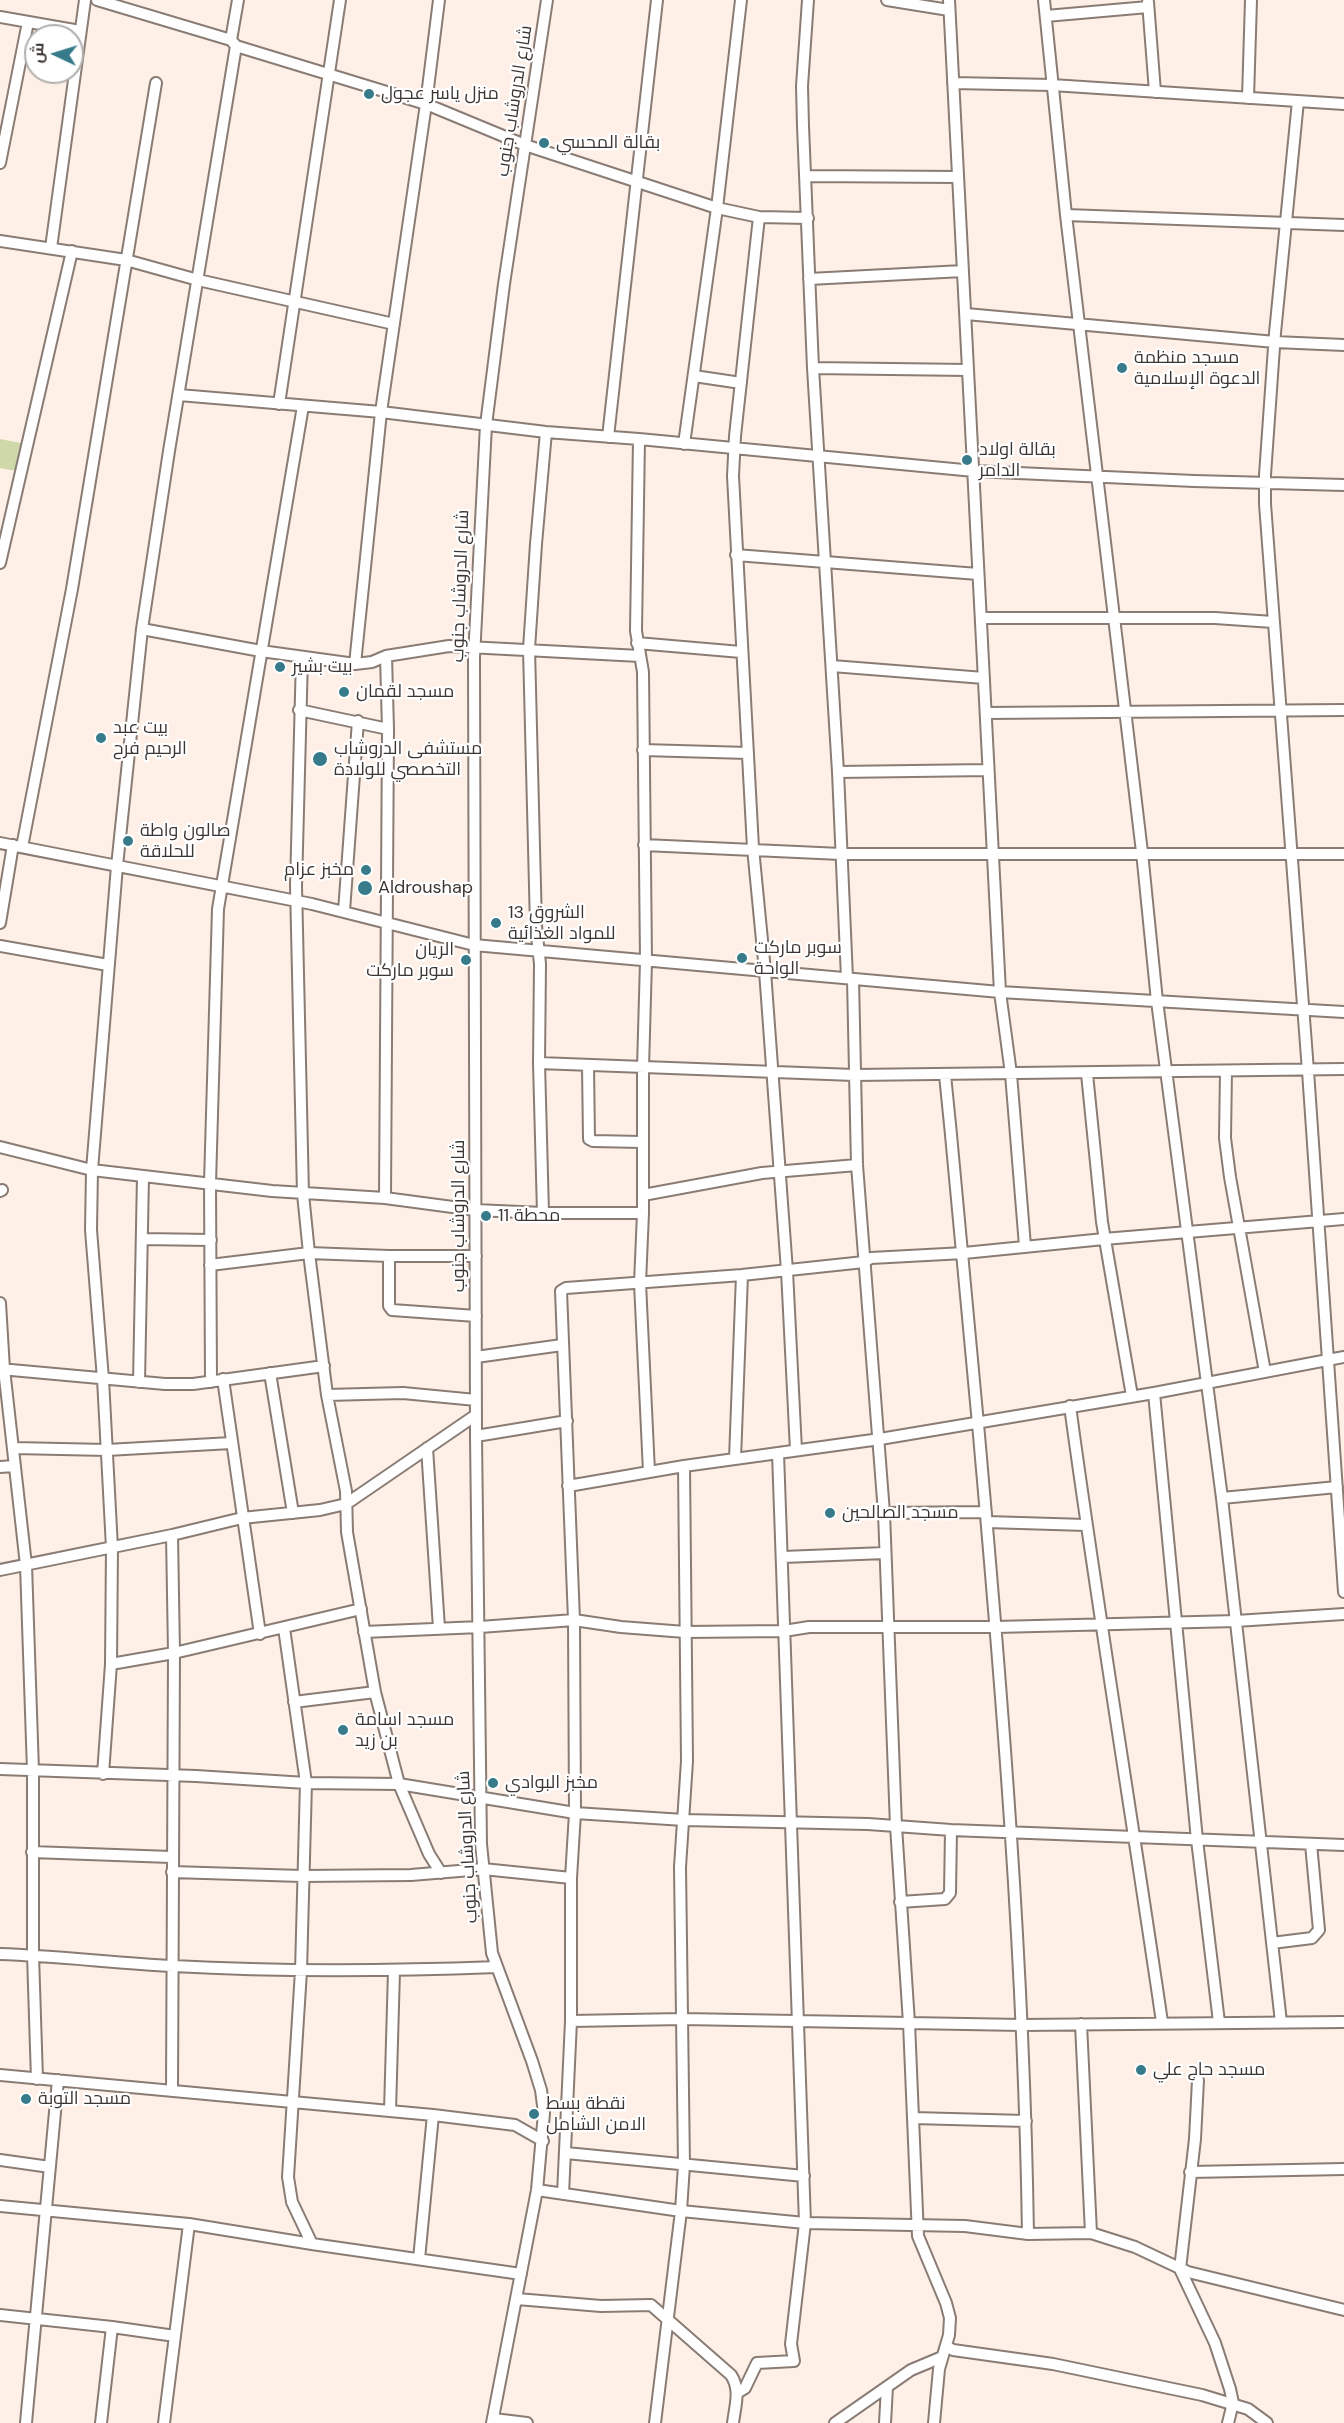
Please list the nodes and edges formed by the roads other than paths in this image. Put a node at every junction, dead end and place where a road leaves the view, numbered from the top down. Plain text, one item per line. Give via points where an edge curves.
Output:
1 (85, 0) edge
2 (97, 0) edge
3 (238, 0) edge
4 (340, 0) edge
5 (439, 0) edge
6 (547, 0) edge
7 (657, 0) edge
8 (741, 0) edge
9 (808, 0) edge
10 (887, 0) edge
11 (1044, 0) edge
12 (1251, 0) edge
13 (1148, 4) edge
14 (949, 5) edge
15 (1046, 16) junction
16 (0, 17) edge
17 (28, 22) junction
18 (41, 24) edge
19 (81, 24) edge
20 (233, 43) junction
21 (328, 75) junction
22 (156, 83) dead end
23 (953, 83) junction
24 (73, 84) edge
25 (1052, 85) junction
26 (1155, 92) junction
27 (1248, 98) junction
28 (1298, 101) junction
29 (426, 104) junction
30 (1344, 104) edge
31 (525, 145) junction
32 (0, 163) edge
33 (806, 176) junction
34 (958, 177) junction
35 (636, 182) junction
36 (717, 208) junction
37 (1066, 215) junction
38 (759, 217) junction
39 (808, 218) junction
40 (1287, 223) junction
41 (1344, 225) edge
42 (0, 241) edge
43 (51, 248) junction
44 (72, 251) junction
45 (126, 260) junction
46 (963, 271) junction
47 (810, 279) junction
48 (198, 280) junction
49 (295, 300) junction
50 (966, 314) junction
51 (393, 324) junction
52 (1080, 324) junction
53 (1275, 342) junction
54 (1344, 345) edge
55 (813, 368) junction
56 (968, 370) junction
57 (694, 376) junction
58 (741, 383) junction
59 (178, 394) junction
60 (279, 404) junction
61 (303, 406) junction
62 (381, 412) junction
63 (486, 425) junction
64 (546, 432) junction
65 (608, 437) junction
66 (639, 439) junction
67 (684, 444) junction
68 (734, 450) junction
69 (819, 458) junction
70 (974, 471) junction
71 (1097, 477) junction
72 (1265, 483) junction
73 (1344, 485) edge
74 (736, 555) junction
75 (827, 562) junction
76 (0, 563) edge
77 (978, 574) junction
78 (981, 618) junction
79 (1113, 619) junction
80 (1273, 622) junction
81 (142, 629) junction
82 (637, 643) junction
83 (475, 647) junction
84 (529, 649) junction
85 (261, 651) junction
86 (741, 652) junction
87 (386, 656) junction
88 (640, 656) junction
89 (302, 657) junction
90 (355, 664) junction
91 (832, 666) junction
92 (984, 678) junction
93 (1280, 709) junction
94 (299, 710) junction
95 (1344, 710) edge
96 (1125, 711) junction
97 (986, 714) junction
98 (358, 721) junction
99 (388, 729) junction
100 (643, 750) junction
101 (748, 753) junction
102 (988, 770) junction
103 (838, 772) junction
104 (0, 843) edge
105 (644, 845) junction
106 (17, 846) junction
107 (753, 848) junction
108 (1142, 852) junction
109 (1291, 853) junction
110 (841, 854) junction
111 (993, 854) junction
112 (1344, 854) edge
113 (117, 866) junction
114 (222, 886) junction
115 (296, 900) junction
116 (344, 911) junction
117 (386, 921) junction
118 (0, 923) edge
119 (474, 945) junction
120 (0, 946) edge
121 (540, 950) junction
122 (646, 961) junction
123 (108, 965) junction
124 (765, 971) junction
125 (850, 979) junction
126 (1000, 992) junction
127 (1157, 1001) junction
128 (1302, 1009) junction
129 (1344, 1012) edge
130 (539, 1063) junction
131 (588, 1066) junction
132 (643, 1068) junction
133 (1344, 1069) edge
134 (1226, 1071) junction
135 (1308, 1071) junction
136 (1167, 1072) junction
137 (771, 1073) junction
138 (1011, 1074) junction
139 (1087, 1074) junction
140 (854, 1075) junction
141 (945, 1075) junction
142 (642, 1142) junction
143 (0, 1147) edge
144 (857, 1165) junction
145 (92, 1170) junction
146 (778, 1171) junction
147 (143, 1176) junction
148 (210, 1183) junction
149 (303, 1194) junction
150 (643, 1195) junction
151 (385, 1198) junction
152 (476, 1209) junction
153 (543, 1213) junction
154 (643, 1213) junction
155 (1344, 1219) edge
156 (1317, 1222) junction
157 (1239, 1228) junction
158 (1188, 1232) junction
159 (142, 1239) junction
160 (1104, 1239) junction
161 (211, 1240) junction
162 (1025, 1246) junction
163 (309, 1253) junction
164 (963, 1253) junction
165 (389, 1256) junction
166 (476, 1256) junction
167 (864, 1262) junction
168 (210, 1265) junction
169 (787, 1271) junction
170 (742, 1275) junction
171 (640, 1283) junction
172 (0, 1303) edge
173 (476, 1316) junction
174 (562, 1345) junction
175 (476, 1357) junction
176 (1344, 1357) edge
177 (1327, 1361) junction
178 (324, 1366) junction
179 (2, 1369) edge
180 (1265, 1372) junction
181 (270, 1373) junction
182 (103, 1378) junction
183 (223, 1379) junction
184 (139, 1382) junction
185 (212, 1382) junction
186 (1207, 1383) junction
187 (1154, 1393) junction
188 (327, 1395) junction
189 (1132, 1396) junction
190 (476, 1400) junction
191 (1070, 1406) junction
192 (476, 1415) junction
193 (567, 1421) junction
194 (977, 1423) junction
195 (476, 1436) junction
196 (880, 1439) junction
197 (231, 1443) junction
198 (14, 1448) junction
199 (428, 1448) junction
200 (107, 1450) junction
201 (796, 1450) junction
202 (778, 1453) junction
203 (735, 1459) junction
204 (14, 1466) junction
205 (684, 1466) junction
206 (0, 1467) edge
207 (649, 1472) junction
208 (568, 1486) junction
209 (1337, 1487) junction
210 (1222, 1498) junction
211 (346, 1504) junction
212 (292, 1513) junction
213 (884, 1513) junction
214 (987, 1517) junction
215 (242, 1518) junction
216 (1086, 1525) junction
217 (172, 1535) junction
218 (112, 1548) junction
219 (885, 1553) junction
220 (783, 1557) junction
221 (26, 1565) junction
222 (0, 1570) edge
223 (1344, 1592) edge
224 (361, 1609) junction
225 (1344, 1614) edge
226 (574, 1620) junction
227 (1236, 1621) junction
228 (1176, 1623) junction
229 (1101, 1624) junction
230 (480, 1627) junction
231 (996, 1627) junction
232 (284, 1628) junction
233 (439, 1628) junction
234 (888, 1628) junction
235 (784, 1631) junction
236 (364, 1632) junction
237 (685, 1632) junction
238 (260, 1634) junction
239 (174, 1653) junction
240 (111, 1664) junction
241 (375, 1692) junction
242 (294, 1702) junction
243 (0, 1769) edge
244 (33, 1771) junction
245 (103, 1774) junction
246 (172, 1776) junction
247 (306, 1784) junction
248 (399, 1784) junction
249 (480, 1797) junction
250 (575, 1814) junction
251 (684, 1820) junction
252 (789, 1822) junction
253 (896, 1826) junction
254 (951, 1830) junction
255 (1011, 1832) junction
256 (1135, 1836) junction
257 (1197, 1840) junction
258 (1261, 1842) junction
259 (1311, 1844) junction
260 (1344, 1845) edge
261 (32, 1852) junction
262 (171, 1857) junction
263 (483, 1869) junction
264 (172, 1872) junction
265 (441, 1874) junction
266 (302, 1876) junction
267 (572, 1878) junction
268 (900, 1902) junction
269 (1272, 1943) junction
270 (0, 1954) edge
271 (33, 1955) junction
272 (171, 1966) junction
273 (497, 1967) junction
274 (301, 1971) junction
275 (394, 1971) junction
276 (683, 2019) junction
277 (798, 2020) junction
278 (571, 2021) junction
279 (1162, 2022) junction
280 (1219, 2022) junction
281 (1281, 2022) junction
282 (1344, 2022) edge
283 (909, 2023) junction
284 (1081, 2024) junction
285 (1022, 2025) junction
286 (0, 2075) edge
287 (37, 2079) junction
288 (58, 2080) junction
289 (1198, 2080) dead end
290 (172, 2091) junction
291 (293, 2103) junction
292 (390, 2111) junction
293 (433, 2115) junction
294 (913, 2118) junction
295 (1026, 2121) junction
296 (543, 2141) junction
297 (566, 2153) junction
298 (0, 2160) edge
299 (684, 2165) junction
300 (50, 2167) junction
301 (1344, 2169) edge
302 (1190, 2172) junction
303 (804, 2176) junction
304 (537, 2190) junction
305 (563, 2194) junction
306 (0, 2206) edge
307 (45, 2210) junction
308 (681, 2211) junction
309 (805, 2223) junction
310 (189, 2224) junction
311 (917, 2227) junction
312 (1091, 2233) junction
313 (1028, 2234) junction
314 (312, 2244) junction
315 (419, 2259) junction
316 (1180, 2269) junction
317 (521, 2274) junction
318 (517, 2299) junction
319 (1344, 2310) edge
320 (0, 2315) edge
321 (36, 2318) junction
322 (667, 2320) junction
323 (112, 2327) junction
324 (175, 2336) junction
325 (944, 2352) junction
326 (887, 2387) junction
327 (737, 2393) junction
328 (1233, 2403) junction
329 (493, 2421) edge
330 (26, 2423) edge
331 (101, 2423) edge
332 (164, 2423) edge
333 (527, 2423) edge
334 (655, 2423) edge
335 (733, 2423) edge
336 (835, 2423) edge
337 (885, 2423) edge
338 (934, 2423) edge
339 (1228, 2423) edge
340 (1267, 2423) edge

1 - 19 street
2 - 20 street
3 - 20 street
4 - 21 street
5 - 29 street
6 - 31 street, شارع الدروشاب جنوب
7 - 35 street
8 - 36 street
9 - 33 street via 802,86
10 - 14 street
11 - 15 street
12 - 27 street
13 - 15 street
13 - 26 street
14 - 23 street
15 - 25 street
16 - 17 street
17 - 18 street
17 - 32 street
20 - 21 street
20 - 48 street
21 - 29 street
21 - 49 street
22 - 45 street
23 - 25 street
23 - 34 street
24 - 43 street
25 - 26 street
25 - 37 street
26 - 27 street
27 - 28 street
28 - 30 street
28 - 40 street
29 - 31 street
29 - 51 street
31 - 35 street
31 - 63 street, شارع الدروشاب جنوب
33 - 34 street
33 - 39 street
34 - 46 street
35 - 36 street
35 - 65 street
36 - 38 street
36 - 57 street
37 - 40 street
37 - 52 street
38 - 39 street
38 - 58 street
39 - 47 street
40 - 41 street
40 - 53 street
42 - 43 street
43 - 44 street
44 - 45 street
44 - 76 street
45 - 48 street
45 - 106 street via 72,589
46 - 47 street
46 - 50 street
47 - 55 street
48 - 49 street
48 - 59 street
49 - 51 street
49 - 60 street
50 - 52 street
50 - 56 street
51 - 62 street
52 - 53 street
52 - 71 street
53 - 54 street
53 - 72 street
55 - 56 street
55 - 69 street
56 - 70 street
57 - 58 street
57 - 67 street
58 - 68 street
59 - 60 street
59 - 81 street
60 - 61 street
61 - 62 street
61 - 85 street
62 - 63 street
62 - 90 street
63 - 64 street
63 - 83 street, شارع الدروشاب جنوب
64 - 65 street
64 - 84 street
65 - 66 street
66 - 67 street
66 - 82 street
67 - 68 street
68 - 69 street
68 - 74 street
69 - 70 street
69 - 75 street
70 - 71 street
70 - 77 street
71 - 72 street
71 - 79 street
72 - 73 street
72 - 80 street
74 - 75 street
74 - 86 street
75 - 77 street
75 - 91 street
77 - 78 street
78 - 79 street
78 - 92 street
79 - 80 street
79 - 96 street
80 - 93 street
81 - 85 street
81 - 113 street
82 - 86 street
82 - 88 street
83 - 84 street
83 - 87 street via 449,646
83 - 119 street, شارع الدروشاب جنوب
84 - 88 street
84 - 121 street via 536,926
85 - 89 street
85 - 114 street
86 - 101 street
87 - 90 street
87 - 99 street
88 - 100 street
89 - 90 street
89 - 94 street
91 - 92 street
91 - 103 street
92 - 97 street
93 - 95 street
93 - 96 street
93 - 109 street
94 - 98 street
94 - 115 street
96 - 97 street
96 - 108 street
97 - 102 street
98 - 99 street
98 - 116 street
99 - 117 street
100 - 101 street
100 - 105 street
101 - 107 street
102 - 103 street
102 - 111 street
103 - 110 street
104 - 106 street
105 - 107 street
105 - 122 street
106 - 113 street
106 - 118 street
107 - 110 street
107 - 124 street
108 - 109 street
108 - 111 street
108 - 127 street
109 - 112 street
109 - 128 street
110 - 111 street
110 - 125 street
111 - 126 street
113 - 114 street
113 - 123 street
114 - 115 street
114 - 148 street via 216,932
115 - 116 street
115 - 149 street
116 - 117 street
117 - 119 street
117 - 151 street
119 - 121 street
119 - 152 street, شارع الدروشاب جنوب
120 - 123 street
121 - 122 street
121 - 130 street
122 - 124 street
122 - 132 street
123 - 145 street
124 - 125 street
124 - 137 street
125 - 126 street
125 - 140 street
126 - 127 street
126 - 138 street
127 - 128 street
127 - 136 street
128 - 129 street
128 - 135 street
130 - 131 street
130 - 153 street
131 - 132 street
131 - 142 street via 589,1139
132 - 137 street
132 - 142 street
133 - 135 street
134 - 135 street
134 - 136 street
134 - 157 street via 1225,1138
135 - 156 street
136 - 139 street
136 - 158 street
137 - 140 street
137 - 146 street
138 - 139 street
138 - 141 street
138 - 162 street
139 - 160 street
140 - 141 street
140 - 144 street
141 - 164 street
142 - 150 street
143 - 145 street
144 - 146 street
144 - 167 street
145 - 147 street
145 - 182 street via 91,1230
146 - 150 street
146 - 169 street
147 - 148 street
147 - 159 street
148 - 149 street
148 - 161 street
149 - 151 street
149 - 163 street
150 - 154 street
151 - 152 street
152 - 153 street
152 - 166 street, شارع الدروشاب جنوب
153 - 154 street
154 - 171 street
155 - 156 street
156 - 157 street
156 - 177 street
157 - 158 street
157 - 180 street
158 - 160 street
158 - 186 street
159 - 161 street
159 - 184 street
160 - 162 street
160 - 189 street
161 - 168 street
162 - 164 street
163 - 165 street
163 - 168 street
163 - 178 street
164 - 167 street via 870,1258
164 - 194 street
165 - 166 street
165 - 173 street via 392,1311
166 - 173 street, شارع الدروشاب جنوب
167 - 169 street
167 - 196 street
168 - 185 street
169 - 170 street
169 - 201 street
170 - 171 street
170 - 203 street
171 - 174 street via 561,1291
171 - 207 street
172 - 179 street
173 - 175 street, شارع الدروشاب جنوب
174 - 175 street
174 - 193 street
175 - 190 street, شارع الدروشاب جنوب
176 - 177 street
177 - 180 street
177 - 209 street
178 - 181 street
178 - 188 street
179 - 182 street
179 - 198 street
180 - 186 street
181 - 183 street
181 - 212 street
182 - 184 street
182 - 200 street
183 - 185 street
183 - 197 street
184 - 185 street
186 - 187 street
186 - 210 street
187 - 189 street
187 - 228 street
188 - 190 street via 403,1393
188 - 211 street
189 - 191 street
190 - 192 street, شارع الدروشاب جنوب
191 - 194 street
191 - 216 street
192 - 195 street, شارع الدروشاب جنوب
192 - 199 street
193 - 195 street
193 - 208 street
194 - 196 street
194 - 214 street
195 - 230 street, شارع الدروشاب جنوب
196 - 201 street
196 - 213 street
197 - 200 street
197 - 215 street
198 - 200 street
198 - 204 street
199 - 211 street
199 - 233 street
200 - 218 street
201 - 202 street
202 - 203 street
202 - 220 street
203 - 205 street
204 - 206 street
204 - 221 street
205 - 207 street
205 - 237 street
207 - 208 street
208 - 226 street
209 - 210 street
209 - 223 street
210 - 227 street
211 - 212 street
211 - 224 street
212 - 215 street
213 - 214 street
213 - 219 street
214 - 216 street
214 - 231 street
215 - 217 street
215 - 238 street
216 - 229 street
217 - 218 street
217 - 239 street
218 - 221 street
218 - 240 street
219 - 220 street
219 - 234 street
220 - 235 street
221 - 222 street
221 - 244 street
224 - 232 street
224 - 236 street
225 - 227 street
226 - 230 street
226 - 237 street
226 - 250 street
227 - 228 street
227 - 258 street
228 - 229 street
228 - 257 street
229 - 231 street
229 - 256 street
230 - 233 street
230 - 249 street, شارع الدروشاب جنوب
231 - 234 street
231 - 255 street
232 - 238 street
232 - 242 street
233 - 236 street
234 - 235 street via 830,1626
234 - 253 street
235 - 237 street
235 - 252 street
236 - 241 street
237 - 251 street
238 - 239 street
239 - 240 street
239 - 246 street
240 - 245 street
241 - 242 street
241 - 248 street
242 - 247 street
243 - 244 street
244 - 245 street
244 - 261 street
245 - 246 street
246 - 247 street
246 - 262 street
247 - 248 street
247 - 266 street
248 - 249 street
248 - 265 street
249 - 250 street
249 - 263 street, شارع الدروشاب جنوب
250 - 251 street
250 - 267 street
251 - 252 street
251 - 276 street via 680,1868
252 - 253 street
252 - 277 street
253 - 254 street
253 - 268 street
254 - 255 street
254 - 268 street via 948,1897
255 - 256 street
255 - 285 street
256 - 257 street
256 - 279 street
257 - 258 street
257 - 280 street
258 - 259 street
258 - 269 street
259 - 260 street
259 - 269 street via 1319,1930 1312,1938
261 - 262 street
261 - 271 street
262 - 264 street
263 - 265 street
263 - 267 street
263 - 273 street, شارع الدروشاب جنوب via 489,1938
264 - 266 street
264 - 272 street
265 - 266 street
266 - 274 street
267 - 278 street
268 - 283 street
269 - 281 street
270 - 271 street
271 - 272 street
271 - 287 street
272 - 274 street
272 - 290 street
273 - 275 street
273 - 296 street, شارع الدروشاب جنوب via 541,2090
274 - 275 street
274 - 291 street
275 - 292 street
276 - 277 street
276 - 278 street
276 - 299 street
277 - 283 street
277 - 303 street
278 - 297 street
279 - 280 street
279 - 284 street
280 - 281 street
281 - 282 street
283 - 285 street
283 - 294 street
284 - 285 street
284 - 312 street
285 - 295 street
286 - 287 street
287 - 288 street
288 - 290 street
288 - 300 street
289 - 302 street
290 - 291 street
291 - 292 street
291 - 314 street via 288,2177 292,2202
292 - 293 street
293 - 296 street via 515,2125
293 - 315 street
294 - 295 street
294 - 311 street
295 - 313 street
296 - 304 street, شارع الدروشاب جنوب
297 - 299 street
297 - 305 street
298 - 300 street
299 - 303 street
299 - 308 street
300 - 307 street
301 - 302 street
302 - 316 street
303 - 309 street
304 - 305 street
304 - 317 street, شارع الدروشاب جنوب
305 - 308 street
306 - 307 street
307 - 310 street
307 - 321 street
308 - 309 street
308 - 322 street
309 - 311 street
309 - 327 street via 791,2344 794,2361 757,2363 745,2388
310 - 314 street
310 - 324 street
311 - 313 street via 965,2226
311 - 325 street via 919,2242 950,2318
312 - 313 street
312 - 316 street via 1136,2247
314 - 315 street
315 - 317 street
316 - 319 street
316 - 328 street via 1215,2343
317 - 318 street, شارع الدروشاب جنوب
318 - 322 street via 651,2306
318 - 329 street, شارع الدروشاب جنوب
320 - 321 street
321 - 323 street
321 - 330 street
322 - 327 street via 731,2375
322 - 334 street
323 - 324 street
323 - 331 street
324 - 332 street
325 - 326 street
325 - 328 street via 1053,2364
325 - 338 street
326 - 336 street
326 - 337 street
327 - 335 street
328 - 339 street
328 - 340 street
329 - 333 street

